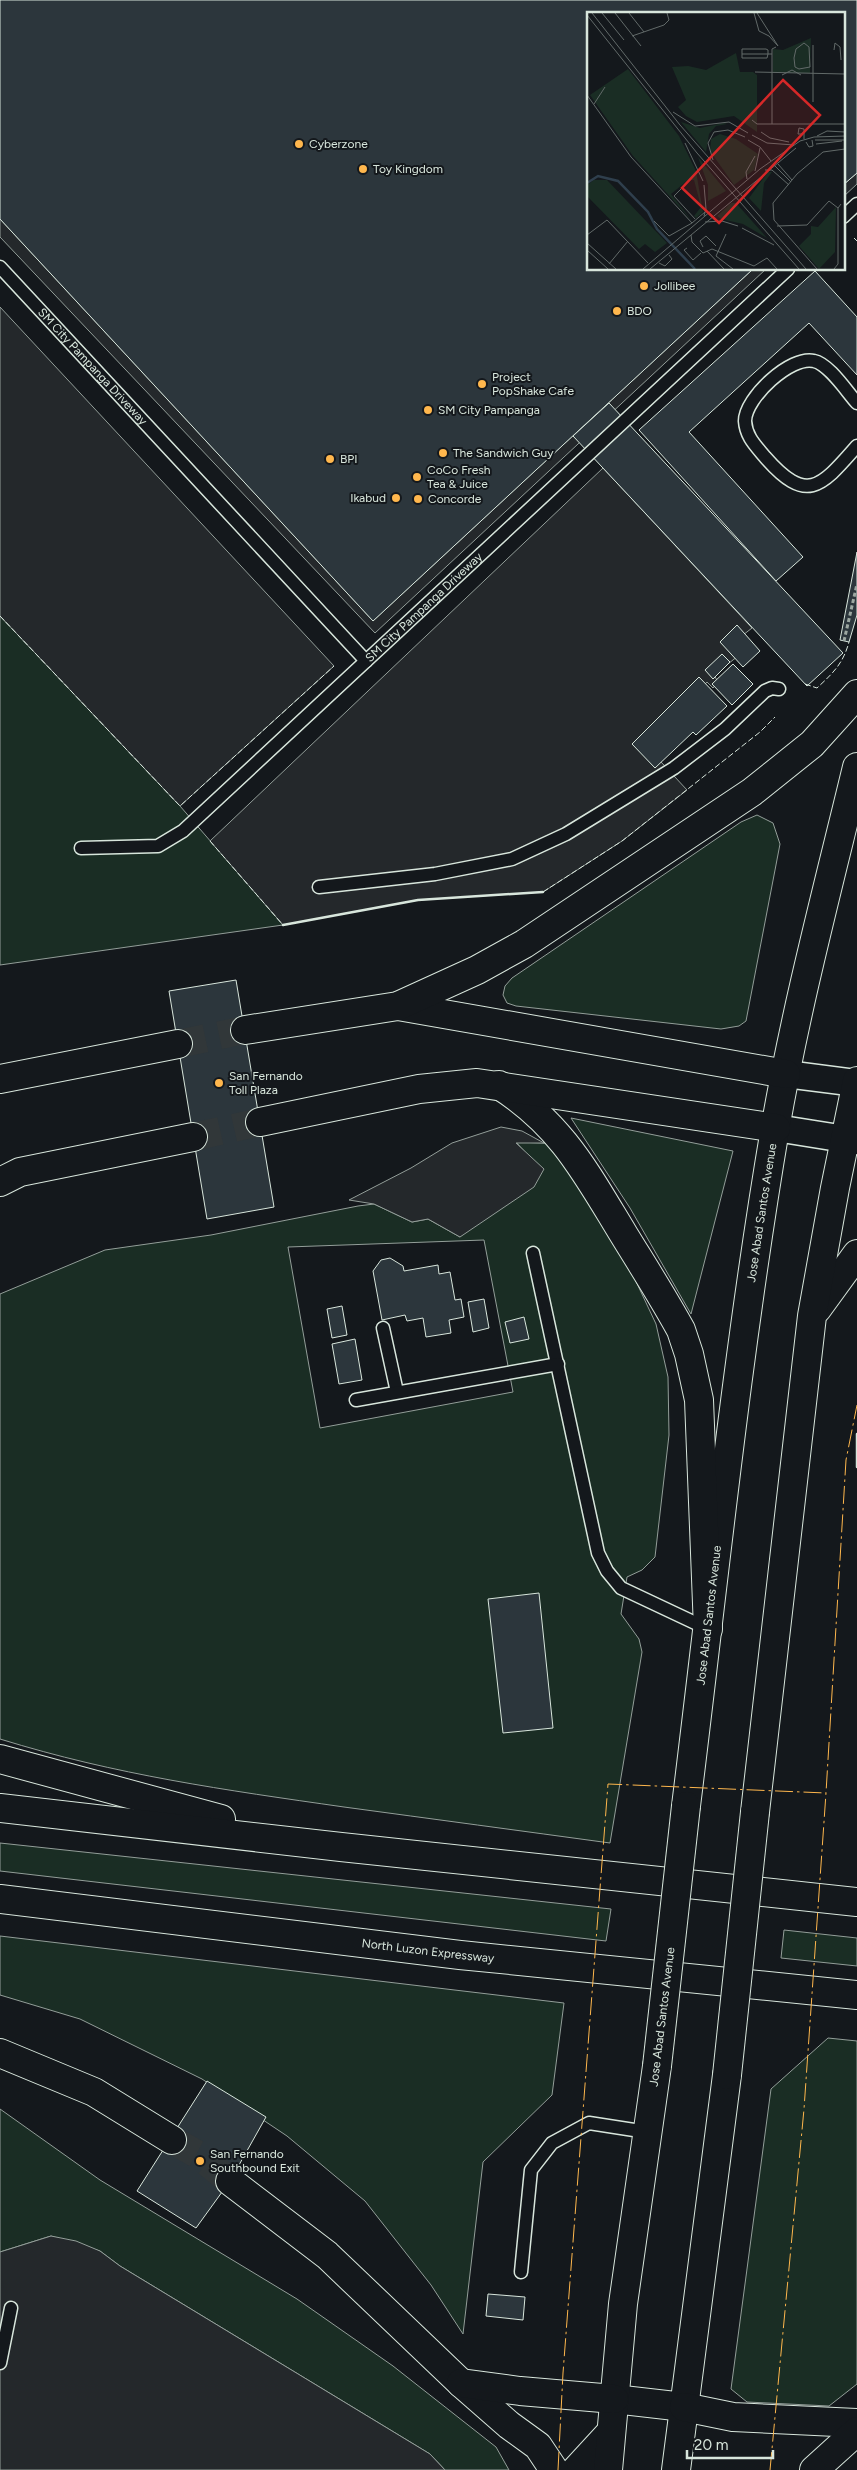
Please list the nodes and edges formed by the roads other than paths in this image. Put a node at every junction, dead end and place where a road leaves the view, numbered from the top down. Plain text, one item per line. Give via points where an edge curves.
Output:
1 (857, 204) edge
2 (844, 216) edge
3 (0, 267) edge
4 (787, 270) edge
5 (857, 403) edge
6 (857, 446) edge
7 (366, 661) junction
8 (779, 689) dead end
9 (857, 694) edge
10 (857, 768) edge
11 (81, 848) dead end
12 (318, 888) dead end
13 (398, 1006) junction
14 (245, 1030) tunnel mouth
15 (178, 1044) tunnel mouth
16 (786, 1074) junction
17 (0, 1079) edge
18 (857, 1083) edge
19 (499, 1085) junction
20 (260, 1122) tunnel mouth
21 (776, 1128) junction
22 (193, 1137) tunnel mouth
23 (851, 1140) edge
24 (0, 1182) edge
25 (533, 1253) dead end
26 (857, 1254) edge
27 (812, 1316) junction
28 (383, 1328) dead end
29 (558, 1364) junction
30 (397, 1392) junction
31 (356, 1400) dead end
32 (708, 1629) junction
33 (0, 1759) edge
34 (0, 1808) edge
35 (341, 1847) junction
36 (0, 1898) edge
37 (857, 1902) edge
38 (857, 1995) edge
39 (0, 2053) edge
40 (648, 2132) junction
41 (172, 2140) tunnel mouth
42 (230, 2182) tunnel mouth
43 (521, 2272) dead end
44 (11, 2308) dead end
45 (0, 2363) edge
46 (461, 2383) junction
47 (614, 2399) junction
48 (684, 2406) junction
49 (857, 2423) edge
50 (508, 2425) junction
51 (857, 2431) edge
52 (611, 2432) junction
53 (532, 2470) edge
54 (554, 2470) edge
55 (576, 2470) edge
56 (608, 2470) edge
57 (676, 2470) edge
58 (814, 2470) edge

1 - 2 lane
3 - 7 lane, SM City Pampanga Driveway
4 - 7 lane, SM City Pampanga Driveway
5 - 6 lane via 826,367 816,361 805,360 787,368 754,398 745,419 751,440 781,475 799,486 820,483 832,475
7 - 11 lane via 183,831 158,846
8 - 12 lane via 765,691 725,729 662,776 566,834 512,858 435,874
9 - 13 main road via 798,756 717,818 524,944 444,987
10 - 16 main road, Jose Abad Santos Avenue
13 - 14 main road
13 - 16 main road
15 - 17 main road
16 - 18 street
16 - 21 main road, Jose Abad Santos Avenue
18 - 23 main road
19 - 20 main road via 462,1083 419,1088
19 - 21 main road
19 - 32 main road via 532,1108 570,1148 680,1330 699,1400
21 - 23 street
21 - 32 main road, Jose Abad Santos Avenue via 743,1351
22 - 24 main road via 20,1172
23 - 27 main road
25 - 29 lane
26 - 27 main road
27 - 48 main road, bridge via 727,2075
28 - 30 lane
29 - 30 lane
29 - 32 lane via 598,1553 607,1571 621,1588
30 - 31 lane
32 - 40 main road, Jose Abad Santos Avenue, bridge
33 - 35 main road via 193,1812
34 - 35 main road
35 - 37 main road
36 - 38 main road, North Luzon Expressway via 460,1955
39 - 41 main road via 94,2092
40 - 43 lane via 589,2123 552,2143 531,2170
40 - 47 main road, Jose Abad Santos Avenue via 623,2304
42 - 46 main road via 327,2255
44 - 45 lane
46 - 47 main road
46 - 50 main road
47 - 48 main road
47 - 52 main road, Jose Abad Santos Avenue
48 - 49 main road via 733,2417
48 - 57 main road
50 - 53 main road
50 - 54 main road via 538,2446
51 - 58 main road
52 - 55 main road
52 - 56 main road, Jose Abad Santos Avenue

